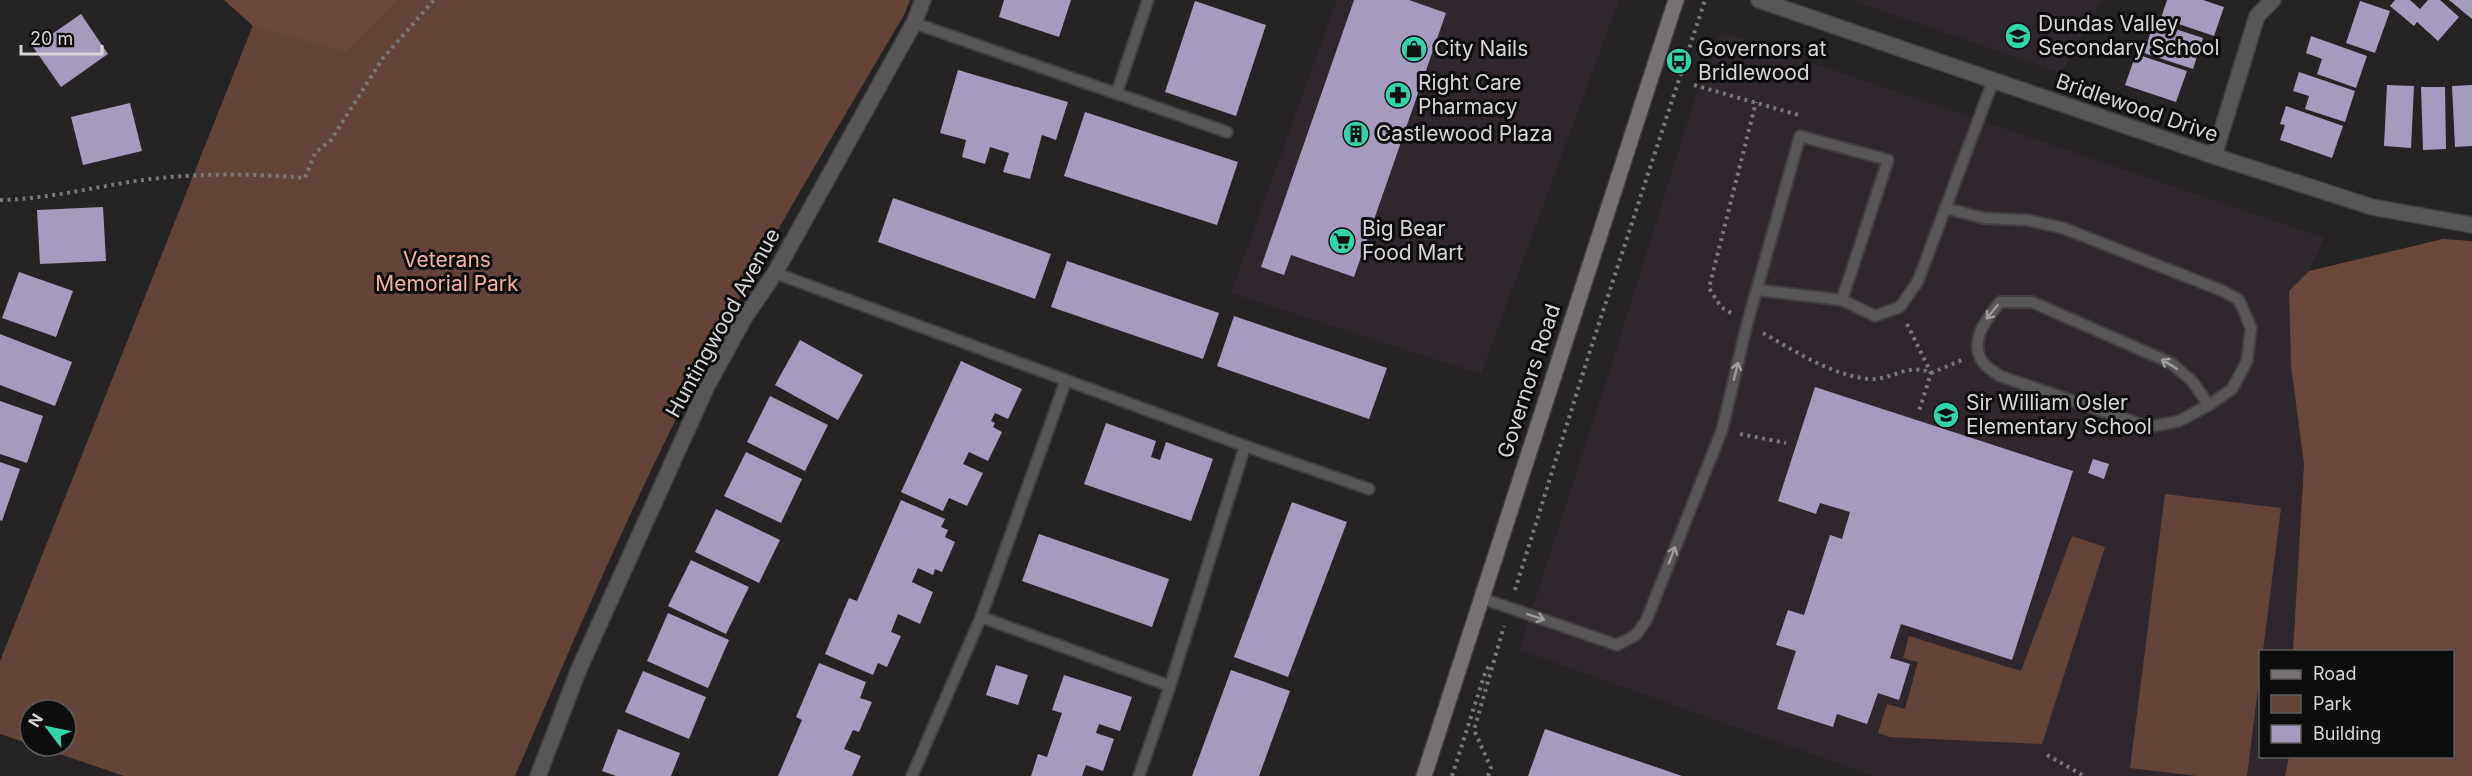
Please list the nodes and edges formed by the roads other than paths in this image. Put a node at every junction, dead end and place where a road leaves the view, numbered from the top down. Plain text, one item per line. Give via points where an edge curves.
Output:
1 (923, 0) edge
2 (1148, 0) edge
3 (1676, 0) edge
4 (1759, 0) edge
5 (2273, 0) edge
6 (914, 23) junction
7 (1993, 81) junction
8 (1117, 92) junction
9 (1227, 132) dead end
10 (2214, 156) junction
11 (1945, 208) junction
12 (2472, 225) edge
13 (775, 273) junction
14 (1758, 290) junction
15 (1842, 300) junction
16 (1066, 380) junction
17 (2209, 405) junction
18 (1245, 446) junction
19 (1368, 489) dead end
20 (1481, 598) junction
21 (981, 617) junction
22 (1170, 686) junction
23 (538, 776) edge
24 (912, 776) edge
25 (1139, 776) edge
26 (1424, 776) edge

1 - 6 street, Huntingwood Avenue
2 - 8 lane
3 - 20 main road, Governors Road
4 - 7 street, Bridlewood Drive
5 - 10 street via 2257,16
6 - 8 lane
6 - 13 street, Huntingwood Avenue
7 - 10 street, Bridlewood Drive
7 - 11 lane
8 - 9 lane
10 - 12 street, Bridlewood Drive via 2372,207
11 - 15 lane via 1918,281 1900,307 1875,316
11 - 17 lane via 1983,218 2026,220 2063,228 2239,300 2251,328 2247,361 2232,388
13 - 16 lane
13 - 23 street, Huntingwood Avenue via 706,386 579,669
14 - 15 lane
14 - 15 lane via 1800,136 1887,160
20 -> 14 lane via 1617,645 1636,635 1646,621 1722,430
16 - 18 lane
16 - 21 lane
17 -> 17 lane via 2192,381 2171,363 2032,302 2000,302 1983,323 1977,345 1979,354 1982,363 2000,376 2149,427 2179,421
18 - 19 lane
18 - 22 lane
20 - 26 main road, Governors Road
21 - 22 lane
21 - 24 lane
22 - 25 lane

